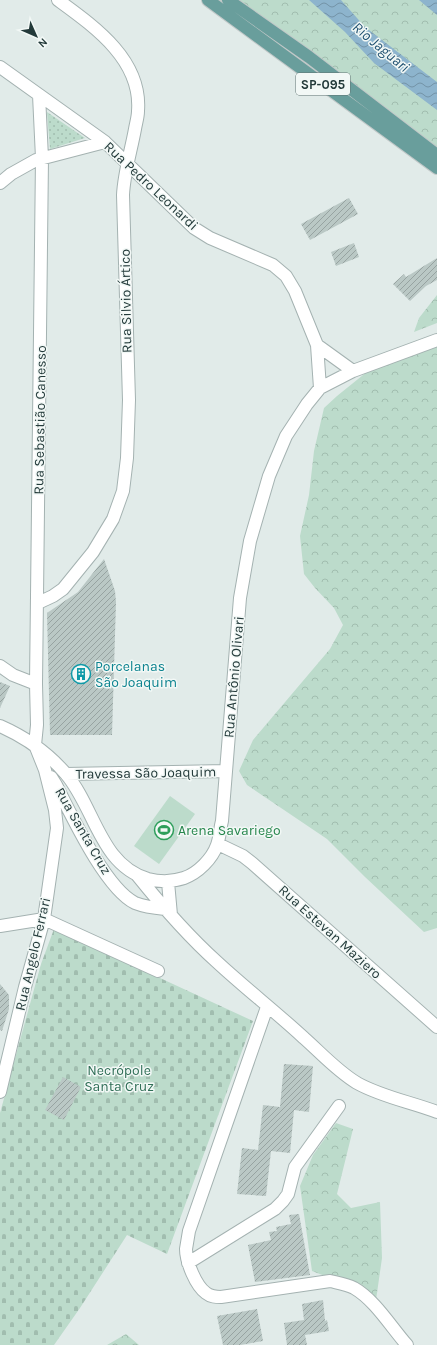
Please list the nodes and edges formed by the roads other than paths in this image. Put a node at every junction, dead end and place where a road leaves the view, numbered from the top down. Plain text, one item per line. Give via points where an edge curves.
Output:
1 (58, 0) edge
2 (208, 0) edge
3 (228, 0) edge
4 (0, 67) edge
5 (39, 95) junction
6 (105, 142) junction
7 (437, 155) edge
8 (42, 158) junction
9 (128, 163) junction
10 (437, 168) edge
11 (0, 183) edge
12 (437, 340) edge
13 (317, 345) junction
14 (353, 371) junction
15 (320, 388) junction
16 (38, 603) junction
17 (0, 666) edge
18 (36, 684) junction
19 (0, 726) edge
20 (35, 745) junction
21 (45, 770) junction
22 (226, 771) junction
23 (66, 774) junction
24 (218, 844) junction
25 (137, 875) junction
26 (168, 882) junction
27 (168, 912) junction
28 (44, 919) junction
29 (0, 926) edge
30 (158, 971) dead end
31 (267, 1007) junction
32 (437, 1027) edge
33 (0, 1092) edge
34 (339, 1106) dead end
35 (437, 1112) edge
36 (188, 1263) junction
37 (406, 1345) edge

1 - 9 street, Rua Silvio Ártico via 108,40 125,60 136,85 138,111
2 - 10 main road, SP-095
3 - 7 main road, SP-095 via 310,57
4 - 5 street, Rua Pedro Leonardi
5 - 6 street, Rua Pedro Leonardi
5 - 8 street, Rua Sebastião Canesso
6 - 8 street
6 - 9 street, Rua Pedro Leonardi
8 - 11 street via 11,174
8 - 16 street, Rua Sebastião Canesso
9 - 13 street, Rua Pedro Leonardi via 194,228 210,238 273,265 286,276 295,291
9 - 16 street, Rua Silvio Ártico via 123,195 128,400 127,458 123,491 113,519 89,557 63,589
12 - 14 street, Rua Antônio Olivari
13 - 14 street
13 - 15 street, Rua Pedro Leonardi
14 - 15 street, Rua Antônio Olivari
15 - 22 street, Rua Antônio Olivari via 286,436 269,476 250,541 240,598
16 - 18 street, Rua Sebastião Canesso
17 - 18 street via 12,675
18 - 20 street, Rua Sebastião Canesso
19 - 20 street, Rua Antônio Olivari
20 - 21 street, Rua Angelo Ferrari
20 - 23 street, Rua Antônio Olivari
21 - 27 street, Rua Santa Cruz via 56,784 86,842 124,895 146,907
21 - 28 street, Rua Angelo Ferrari via 57,828
22 - 23 street, Travessa São Joaquim
22 - 24 street, Rua Antônio Olivari
23 - 25 street, Rua Antônio Olivari via 79,792 108,849 120,864
24 - 26 street, Rua Antônio Olivari via 201,868 185,878
24 - 32 street, Rua Estevan Maziero via 252,862
25 - 26 street, Rua Antônio Olivari
25 - 27 street
26 - 27 street
27 - 31 street via 216,962
28 - 29 street
28 - 30 street
28 - 33 street, Rua Angelo Ferrari
31 - 35 street via 356,1082
31 - 36 street via 190,1231 186,1249
34 - 36 street via 295,1167 288,1194 283,1201 275,1209
36 - 37 street via 199,1285 212,1296 221,1297 330,1281 354,1288 369,1299

